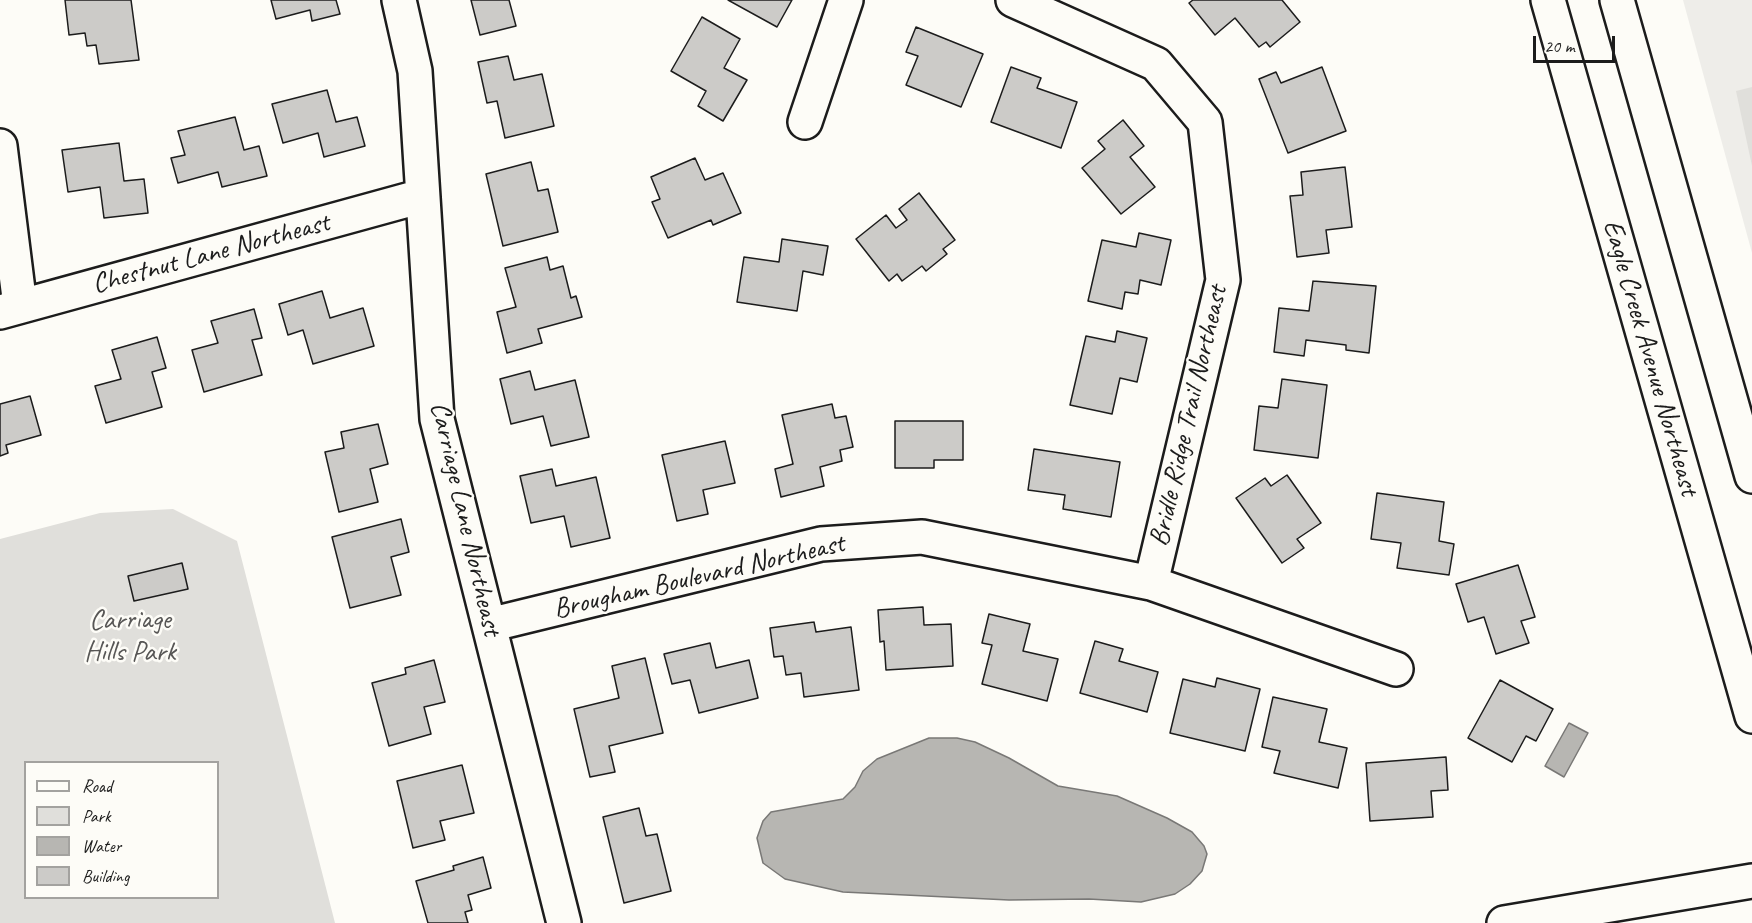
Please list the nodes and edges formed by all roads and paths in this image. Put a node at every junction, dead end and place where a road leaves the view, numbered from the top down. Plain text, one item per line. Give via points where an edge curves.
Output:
1 (399, 0) edge
2 (846, 0) edge
3 (1013, 0) edge
4 (1548, 0) edge
5 (1617, 0) edge
6 (805, 122) dead end
7 (0, 146) edge
8 (422, 195) junction
9 (10, 309) edge
10 (1752, 476) edge
11 (1151, 583) junction
12 (489, 624) junction
13 (1395, 669) dead end
14 (1752, 716) edge
15 (1752, 881) edge
16 (564, 923) edge
17 (1504, 923) edge

1 - 8 street, Carriage Lane Northeast via 415,71
2 - 6 street
3 - 11 street, Bridle Ridge Trail Northeast via 1156,64 1205,122 1223,280
4 - 14 street, Eagle Creek Avenue Northeast
5 - 10 street
7 - 9 street
8 - 9 street, Chestnut Lane Northeast
8 - 12 street, Carriage Lane Northeast via 436,419
11 - 12 street, Brougham Boulevard Northeast via 921,537 822,544
11 - 13 street, Brougham Boulevard Northeast
12 - 16 street, Carriage Lane Northeast
15 - 17 street

